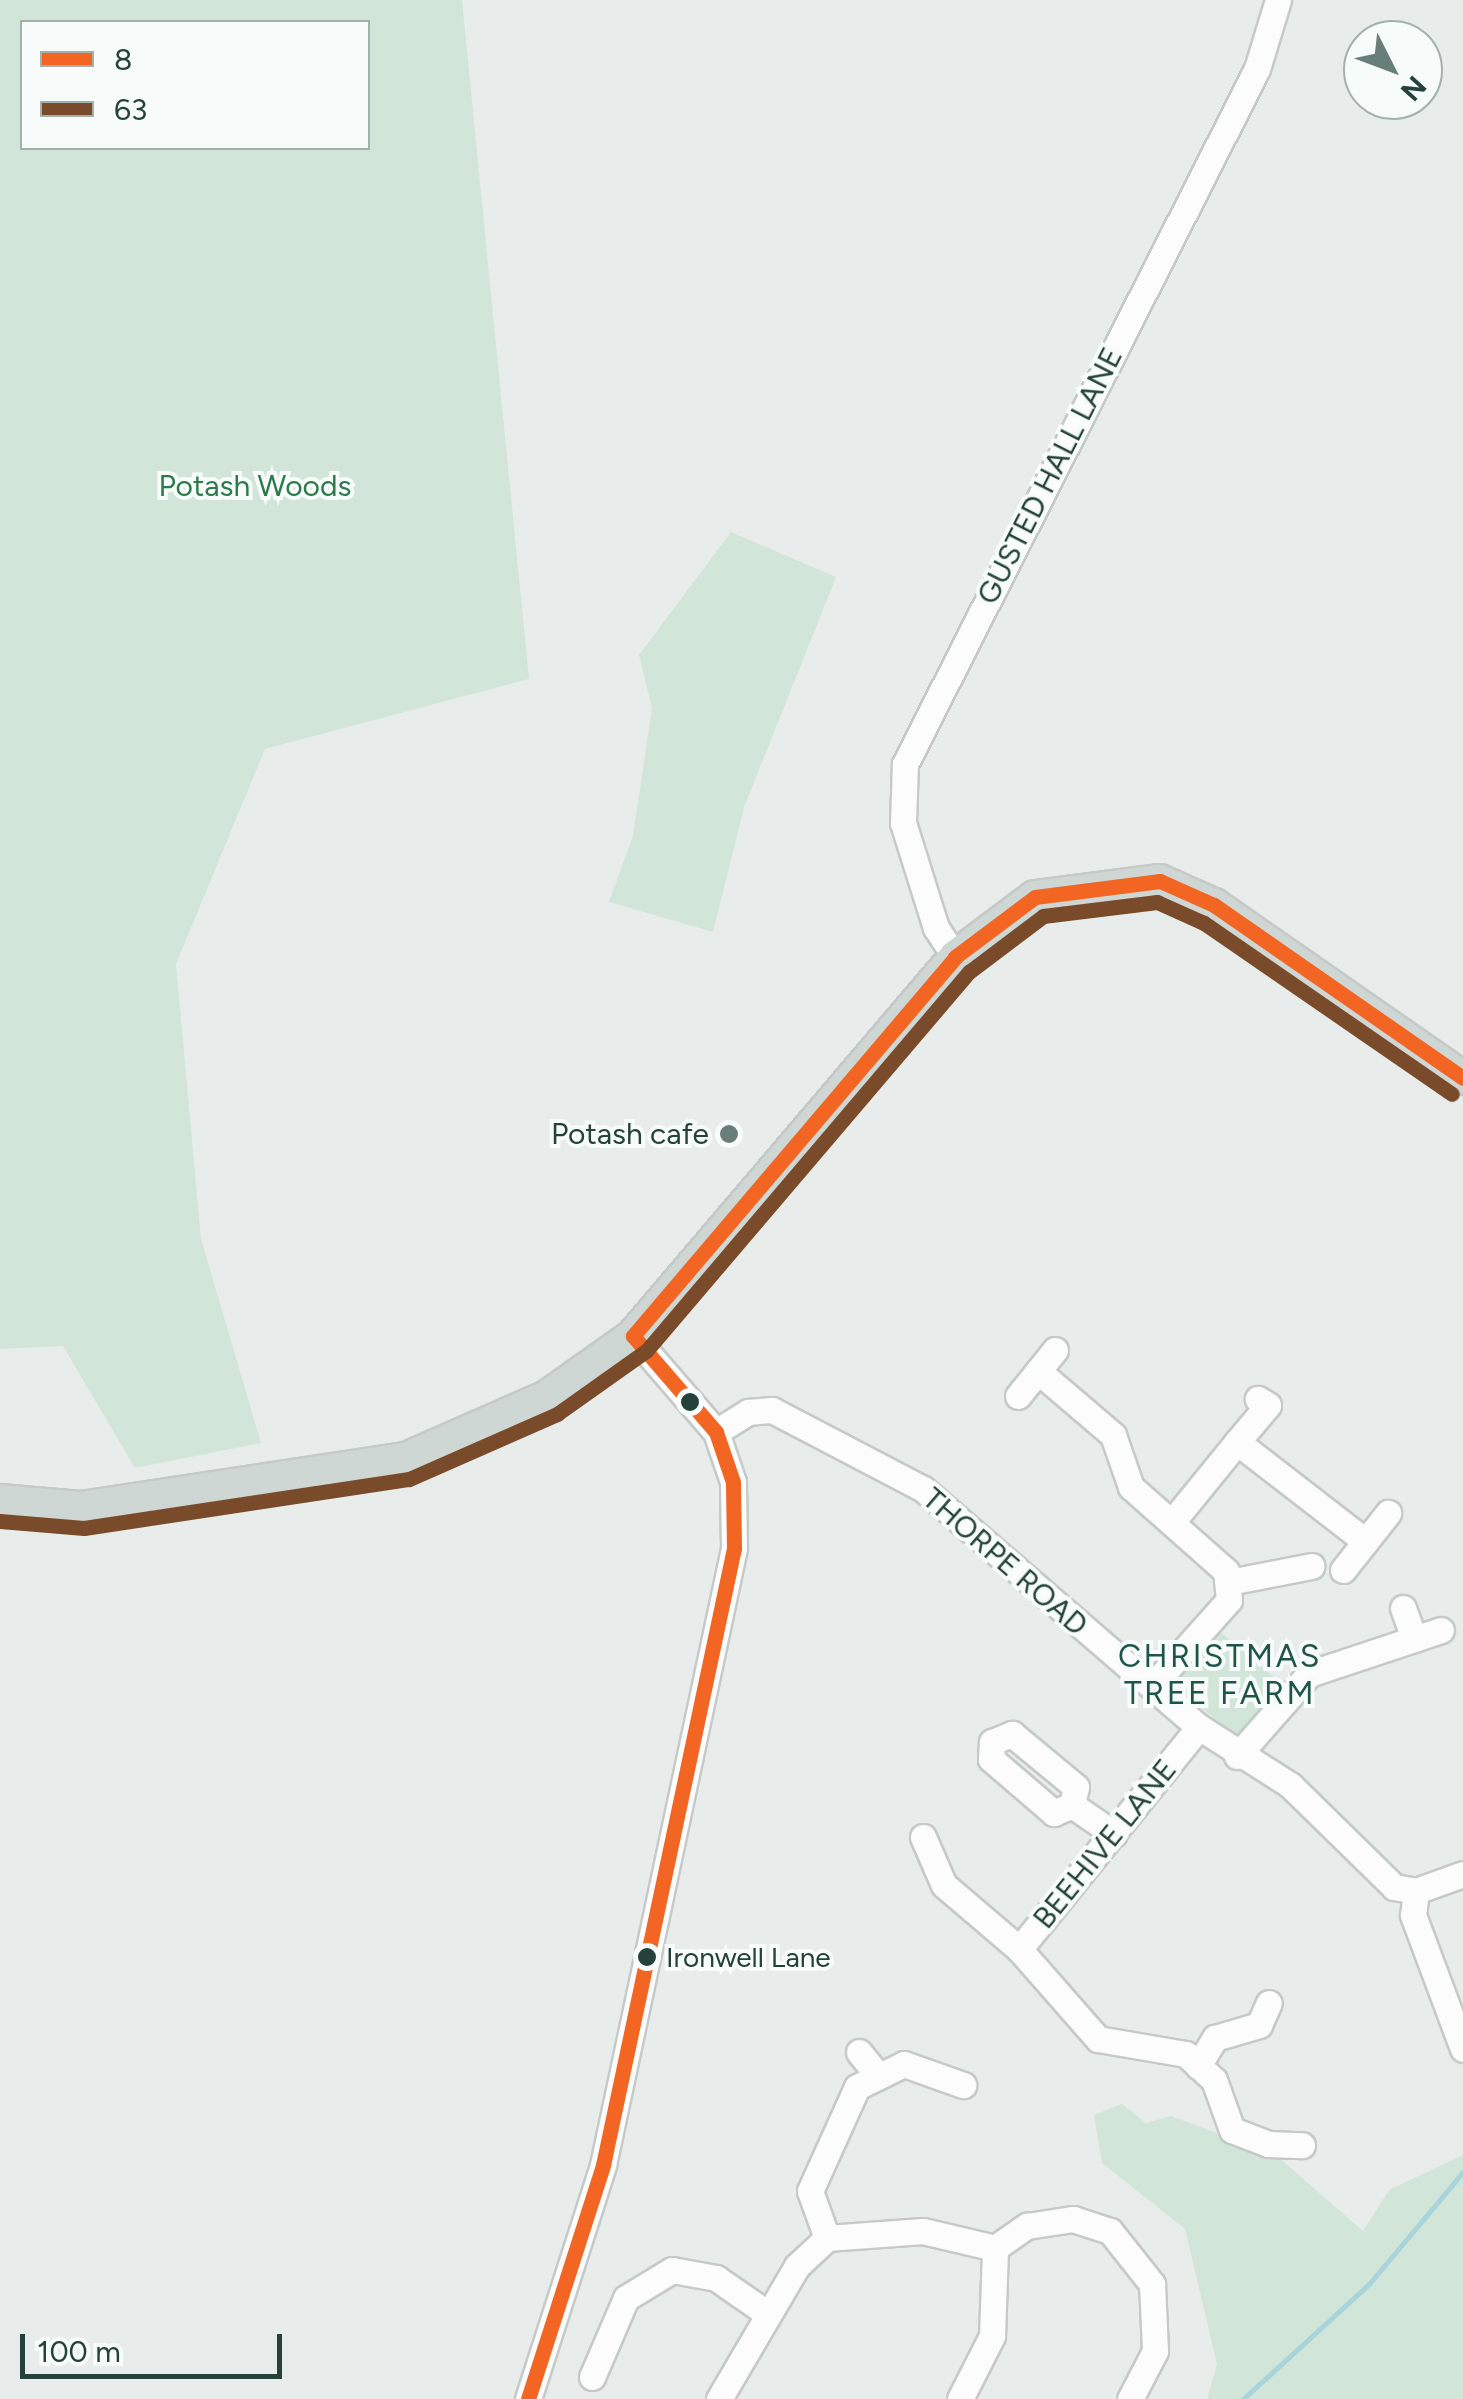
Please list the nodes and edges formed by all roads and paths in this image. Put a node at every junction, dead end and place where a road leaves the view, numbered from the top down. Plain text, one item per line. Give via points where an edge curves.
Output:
1 (1278, 0) edge
2 (955, 958) junction
3 (1463, 1078) edge
4 (633, 1336) junction
5 (1054, 1350) dead end
6 (1038, 1372) junction
7 (1018, 1396) dead end
8 (1258, 1399) dead end
9 (716, 1432) junction
10 (1238, 1442) junction
11 (0, 1501) edge
12 (1388, 1512) dead end
13 (1172, 1522) junction
14 (1365, 1541) junction
15 (1311, 1566) dead end
16 (1342, 1570) dead end
17 (1230, 1582) junction
18 (1404, 1608) dead end
19 (1442, 1630) dead end
20 (1414, 1639) junction
21 (1153, 1686) junction
22 (1199, 1727) junction
23 (1237, 1756) junction
24 (1072, 1805) dead end
25 (1114, 1834) junction
26 (923, 1837) dead end
27 (1463, 1874) edge
28 (1416, 1892) junction
29 (1019, 1948) junction
30 (1268, 2004) dead end
31 (1463, 2049) edge
32 (1198, 2066) junction
33 (964, 2085) dead end
34 (1302, 2145) dead end
35 (827, 2238) junction
36 (995, 2248) junction
37 (768, 2314) junction
38 (592, 2377) dead end
39 (528, 2399) edge
40 (719, 2399) edge
41 (960, 2399) edge
42 (1130, 2399) edge

1 - 2 street, GUSTED HALL LANE via 1258,70 905,764 903,823 936,928
2 - 3 main road via 1034,897 1160,881 1214,905
2 - 4 main road
4 - 9 street
4 - 11 main road via 547,1397 406,1460 82,1508
5 - 6 street
6 - 7 street
6 - 13 street via 1104,1424 1126,1480
8 - 10 street via 1268,1405
9 - 21 street, THORPE ROAD via 772,1410 923,1489
9 - 39 street via 733,1482 734,1548 608,2146
10 - 13 street
10 - 14 street
12 - 14 street
13 - 17 street via 1221,1564
14 - 16 street
15 - 17 street
17 - 21 street via 1229,1600
18 - 20 street
19 - 20 street
20 - 23 street via 1309,1674
21 - 22 street, THORPE ROAD
22 - 23 street, THORPE ROAD
22 - 25 street, BEEHIVE LANE
23 - 28 street, THORPE ROAD via 1290,1785 1394,1887
24 - 25 street
25 - 29 street, BEEHIVE LANE
26 - 29 street via 944,1885
27 - 28 street
28 - 31 street via 1422,1945
29 - 32 street, BEEHIVE LANE via 1098,2039 1186,2054
30 - 32 street via 1259,2025 1216,2038
32 - 34 street via 1214,2080 1232,2130 1268,2144
33 - 35 street via 904,2064 867,2062 815,2172 811,2205
35 - 36 street via 923,2231
35 - 37 street
36 - 41 street via 992,2336
36 - 42 street via 1027,2226 1074,2219 1110,2231 1141,2264 1159,2328
37 - 38 street via 716,2278 672,2270 626,2298
37 - 40 street

